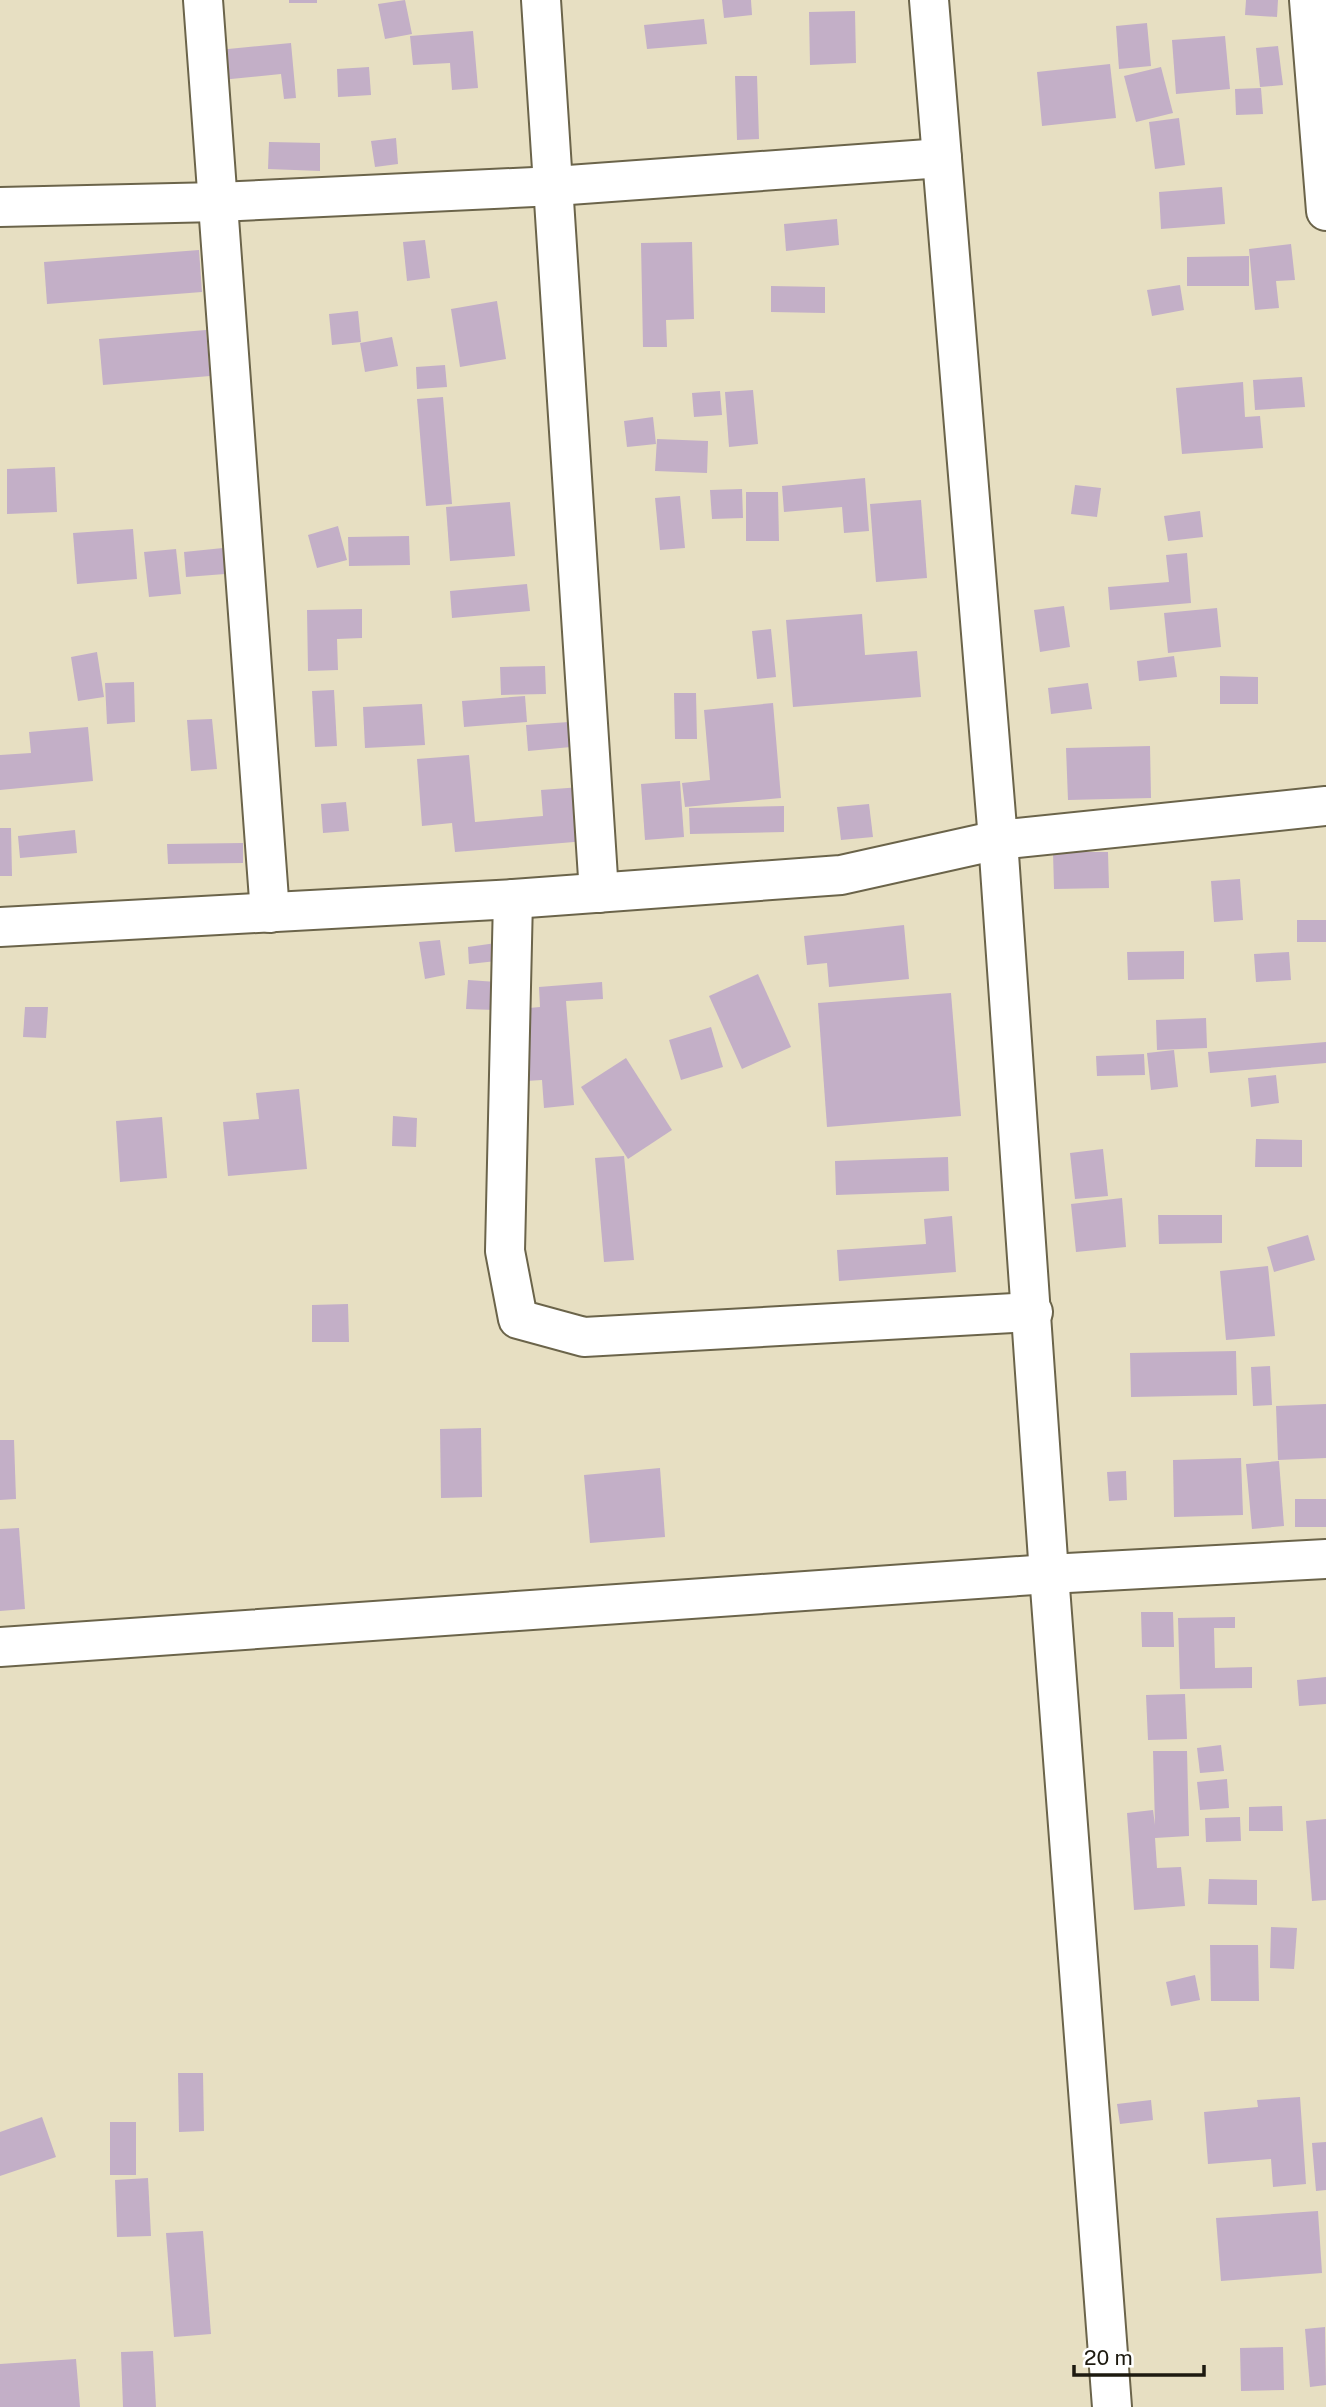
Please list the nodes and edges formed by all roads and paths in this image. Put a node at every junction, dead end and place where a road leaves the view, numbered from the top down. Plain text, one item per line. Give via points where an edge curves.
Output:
1 (204, 0) edge
2 (541, 0) edge
3 (929, 0) edge
4 (1309, 0) edge
5 (942, 158) junction
6 (555, 186) junction
7 (218, 202) junction
8 (0, 207) edge
9 (1326, 211) edge
10 (1326, 806) edge
11 (998, 840) junction
12 (599, 893) junction
13 (513, 900) junction
14 (270, 913) junction
15 (0, 927) edge
16 (1033, 1312) junction
17 (1326, 1559) edge
18 (1048, 1574) junction
19 (0, 1647) edge
20 (1112, 2407) edge

1 - 7 street
2 - 6 street
3 - 5 street
4 - 9 street
5 - 6 street
5 - 11 street
6 - 7 street
6 - 12 street
7 - 8 street
7 - 14 street
10 - 11 street
11 - 12 street via 841,875
11 - 16 street
12 - 13 street
13 - 14 street
13 - 16 street via 505,1251 518,1319 584,1337
14 - 15 street
16 - 18 street
17 - 18 street
18 - 19 street
18 - 20 street

